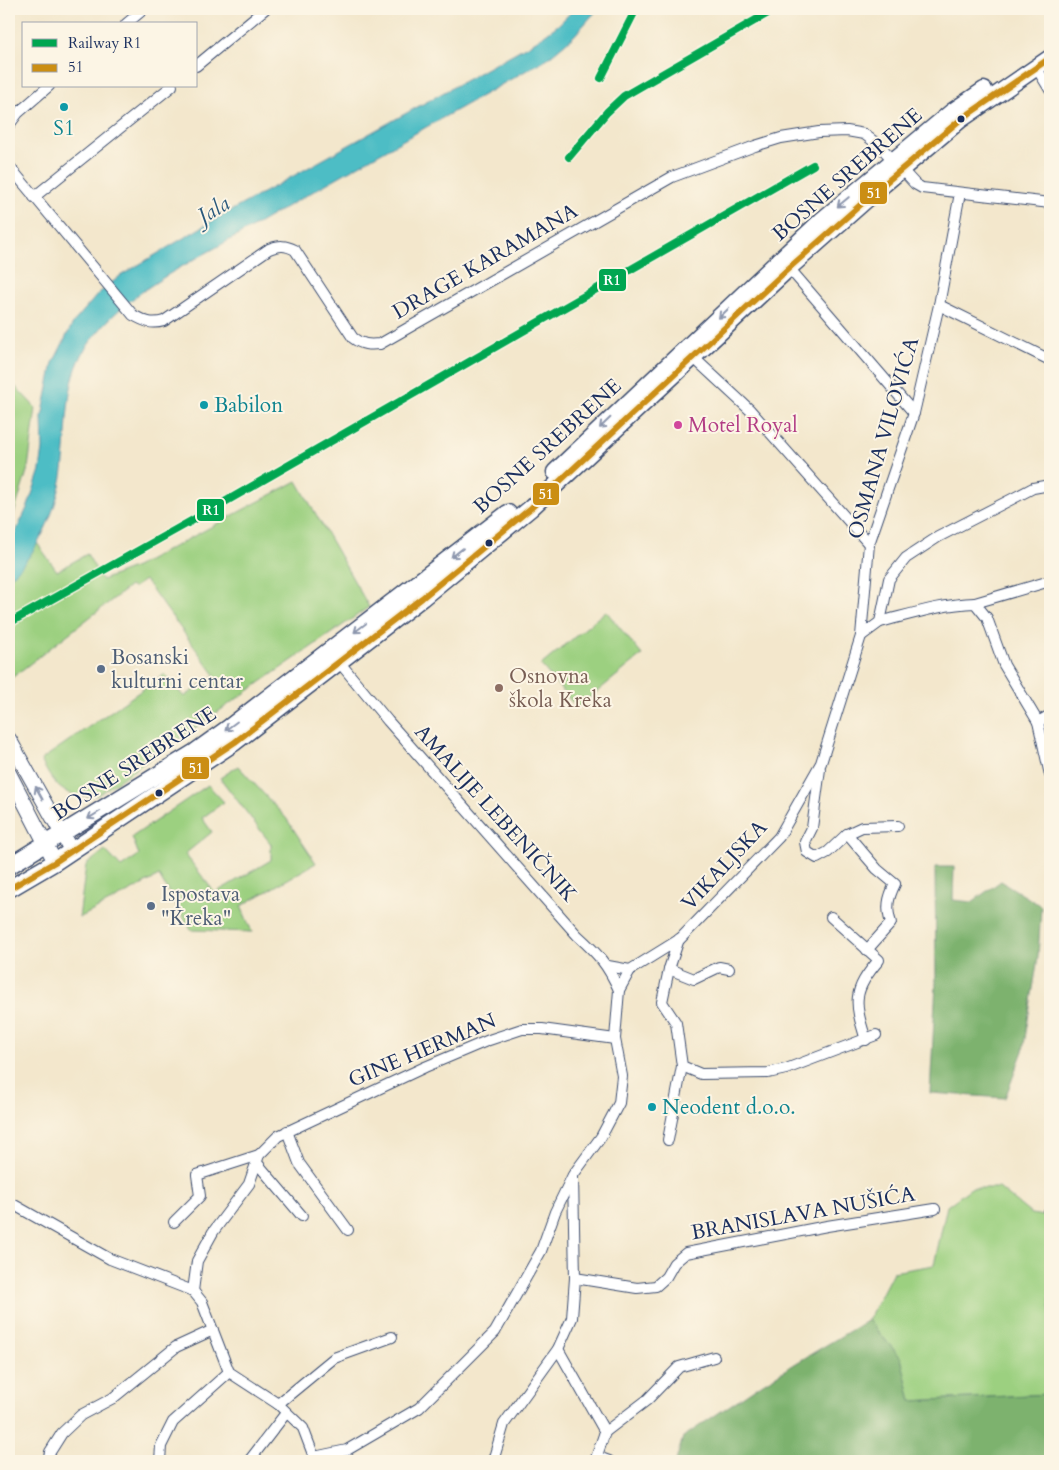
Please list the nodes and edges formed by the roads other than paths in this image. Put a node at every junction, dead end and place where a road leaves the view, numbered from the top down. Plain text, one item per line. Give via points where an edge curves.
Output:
1 (144, 9) edge
2 (265, 9) edge
3 (128, 22) edge
4 (1050, 47) edge
5 (1050, 58) edge
6 (198, 64) edge
7 (1036, 67) junction
8 (47, 88) edge
9 (170, 88) edge
10 (1050, 90) edge
11 (9, 124) edge
12 (897, 165) junction
13 (9, 166) edge
14 (960, 193) junction
15 (34, 197) junction
16 (1050, 203) edge
17 (789, 268) junction
18 (939, 305) junction
19 (694, 358) junction
20 (1050, 360) edge
21 (914, 413) junction
22 (1050, 485) edge
23 (869, 544) junction
24 (1050, 581) edge
25 (975, 603) junction
26 (880, 622) junction
27 (861, 636) junction
28 (340, 663) junction
29 (1050, 715) edge
30 (1038, 722) junction
31 (9, 739) edge
32 (821, 763) junction
33 (9, 773) edge
34 (1050, 775) edge
35 (898, 826) dead end
36 (62, 834) junction
37 (847, 834) junction
38 (46, 845) junction
39 (71, 850) junction
40 (55, 862) junction
41 (9, 866) edge
42 (9, 889) edge
43 (831, 917) dead end
44 (680, 938) junction
45 (867, 950) junction
46 (608, 966) junction
47 (669, 969) junction
48 (729, 969) dead end
49 (630, 970) junction
50 (619, 990) junction
51 (615, 1039) junction
52 (682, 1066) junction
53 (287, 1131) junction
54 (668, 1140) dead end
55 (258, 1159) junction
56 (574, 1175) junction
57 (9, 1202) edge
58 (935, 1209) dead end
59 (302, 1216) dead end
60 (174, 1222) dead end
61 (348, 1230) dead end
62 (575, 1278) junction
63 (192, 1291) junction
64 (213, 1330) junction
65 (392, 1337) dead end
66 (558, 1349) junction
67 (714, 1356) dead end
68 (229, 1372) junction
69 (278, 1404) junction
70 (286, 1413) junction
71 (605, 1432) junction
72 (49, 1457) edge
73 (313, 1459) edge
74 (597, 1459) edge
75 (160, 1461) edge
76 (249, 1461) edge
77 (492, 1461) edge
78 (609, 1461) edge

1 - 3 street
2 - 6 street
4 - 12 main road, BOSNE SREBRENE via 953,110
5 - 7 main road, BOSNE SREBRENE
7 - 10 street
7 - 12 main road, BOSNE SREBRENE
8 - 11 street
9 - 15 street
12 - 14 street via 922,188
12 - 15 street, DRAGE KARAMANA via 864,134 848,131 781,138 731,154 672,177 380,344 360,343 353,338 295,250 279,245 164,321 150,323 133,315
12 - 17 main road, BOSNE SREBRENE
12 -> 36 main road, BOSNE SREBRENE via 821,221 530,496 227,729
13 - 15 street
14 - 16 street
14 - 18 street, OSMANA VILOVIĆA
17 - 19 main road, BOSNE SREBRENE
17 - 21 street, BOSNE SREBRENE
18 - 20 street
18 - 21 street, OSMANA VILOVIĆA
19 - 23 street via 750,410
19 - 28 main road, BOSNE SREBRENE via 531,508
21 - 23 street, OSMANA VILOVIĆA
22 - 26 street via 1034,488 1012,499 938,537 906,558 889,579
23 - 27 street, OSMANA VILOVIĆA
24 - 25 street
25 - 26 street via 936,607
25 - 30 street via 987,618 1004,666
26 - 27 street
27 - 32 street, VIKALJSKA
28 - 39 main road, BOSNE SREBRENE via 235,742
28 - 46 street, AMALIJE LEBENIČNIK via 577,935
29 - 30 street
30 - 34 street
36 -> 31 main road
32 - 37 street, VIKALJSKA via 812,828 805,842 807,852 817,858
32 - 44 street, VIKALJSKA via 779,837
33 - 38 main road
35 - 37 street, VIKALJSKA via 862,827
36 - 38 main road, BOSNE SREBRENE
36 - 39 main road
37 - 45 street via 877,870 895,884 887,910 892,923
38 - 40 main road
38 - 41 main road, BOSNE SREBRENE
39 - 40 main road, BOSNE SREBRENE
40 - 42 main road, BOSNE SREBRENE
43 - 45 street
44 - 47 street, VIKALJSKA
44 - 49 street, VIKALJSKA via 660,954
45 - 52 street via 878,960 862,980 857,1010 871,1037 786,1069 768,1072 701,1074
46 - 49 street
46 - 50 street, AMALIJE LEBENIČNIK
47 - 48 street via 694,979 719,967
47 - 52 street, VIKALJSKA via 662,1002 676,1023
49 - 50 street
50 - 51 street
51 - 53 street, GINE HERMAN via 522,1029 425,1067
51 - 56 street via 622,1076 619,1103 601,1137
52 - 54 street, VIKALJSKA
53 - 55 street, GINE HERMAN via 278,1136
53 - 61 street via 299,1164
55 - 59 street
55 - 60 street, GINE HERMAN via 197,1175 200,1196
55 - 63 street, GINE HERMAN via 249,1184 213,1232 197,1261
56 - 62 street
56 - 73 street via 555,1212 541,1251 495,1332 419,1408 347,1450
57 - 63 street via 110,1259
58 - 62 street, BRANISLAVA NUŠIĆA via 686,1253 656,1286 637,1288
62 - 66 street via 572,1318
63 - 64 street via 202,1302
64 - 68 street
64 - 72 street via 176,1346 113,1398 81,1415 62,1433
65 - 69 street via 334,1358
66 - 71 street
66 - 77 street via 504,1424
67 - 71 street via 679,1368 647,1400
68 - 69 street
68 - 75 street via 173,1422 161,1446
69 - 70 street
70 - 73 street via 303,1428
70 - 76 street
71 - 74 street
74 - 78 street

